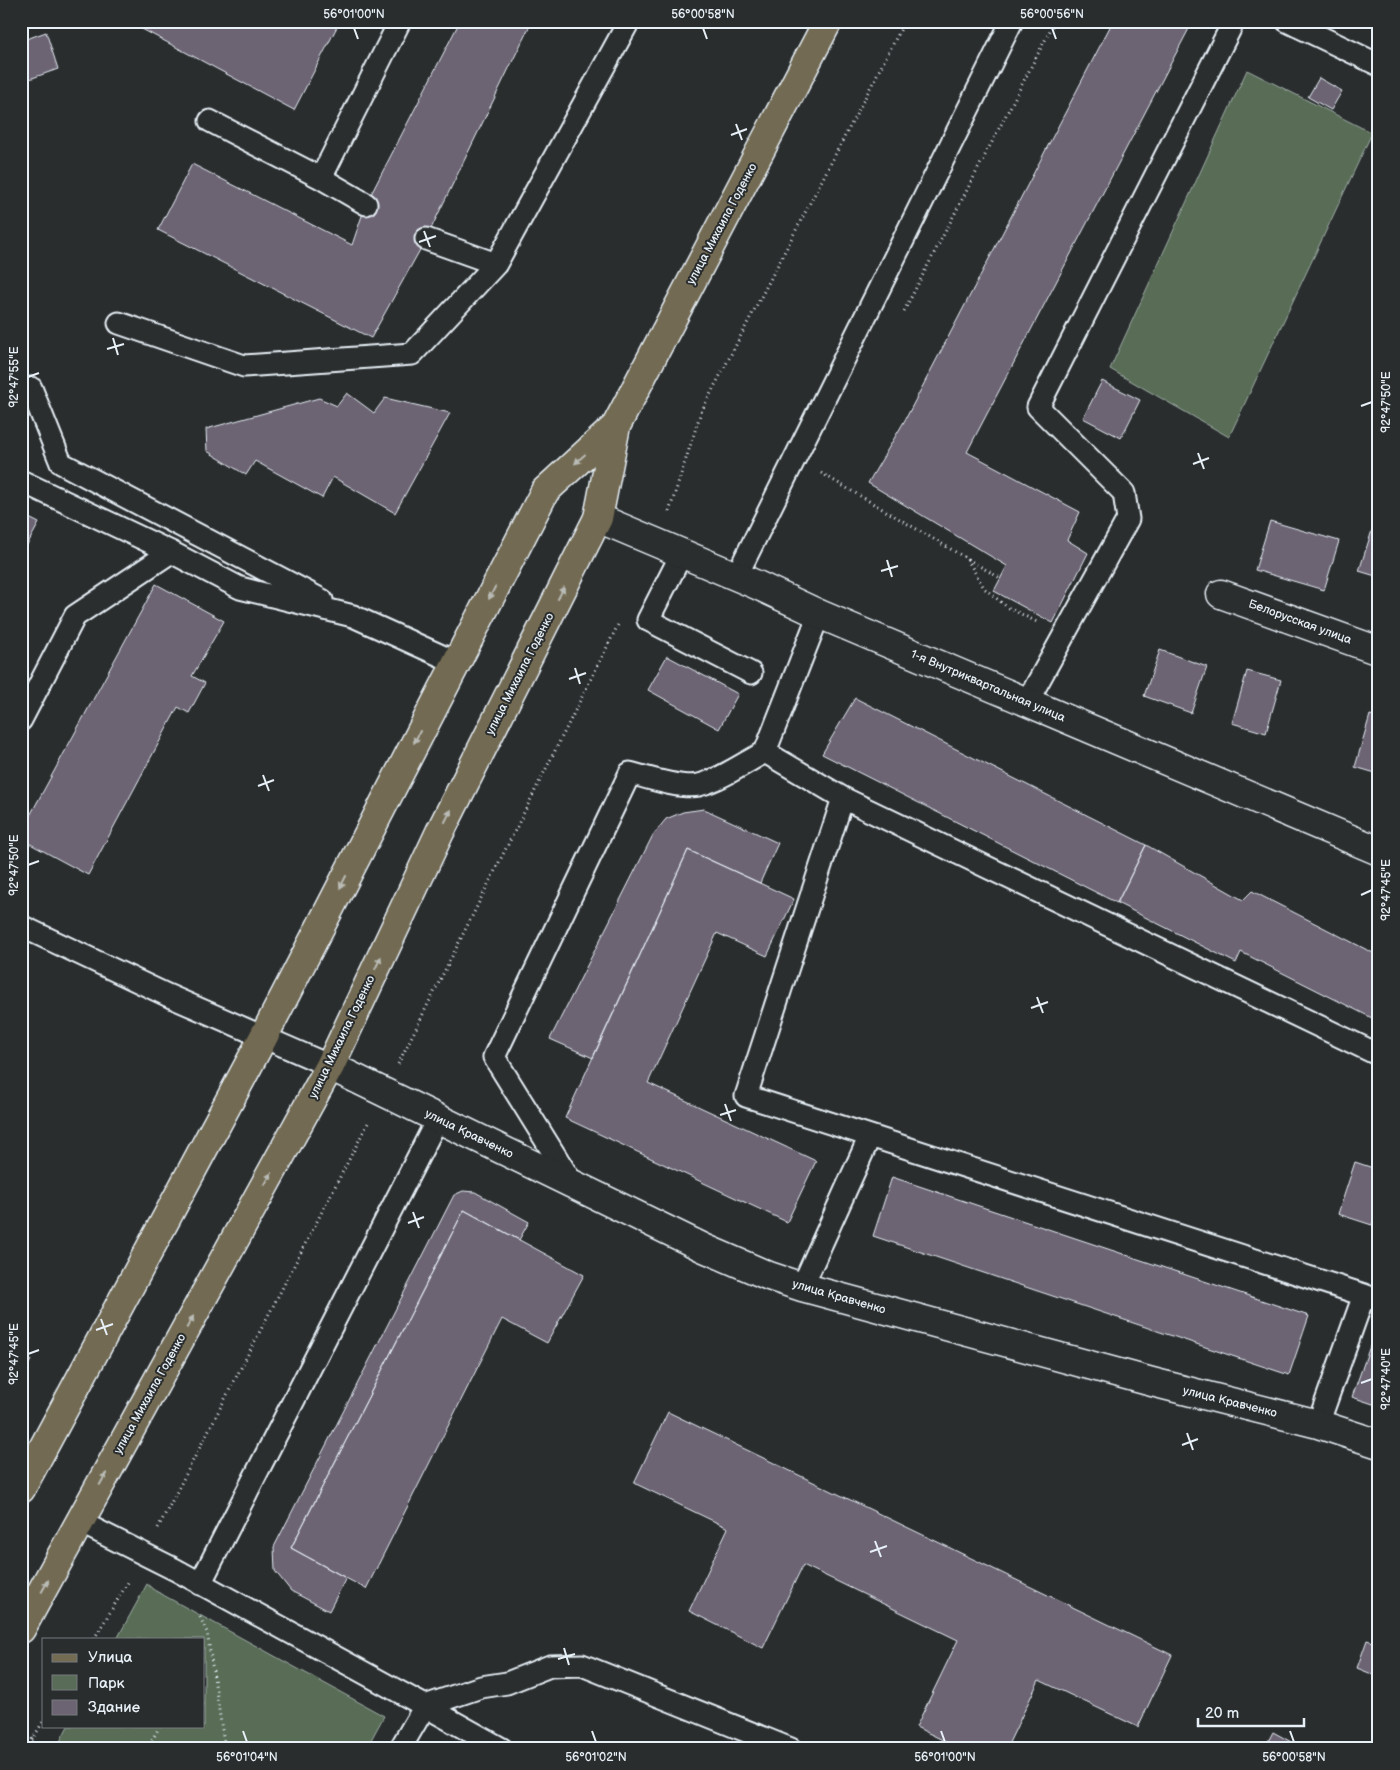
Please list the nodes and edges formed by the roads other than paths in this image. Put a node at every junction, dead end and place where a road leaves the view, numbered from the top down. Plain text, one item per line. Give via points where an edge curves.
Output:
1 (400, 21) edge
2 (629, 21) edge
3 (828, 21) edge
4 (1012, 21) edge
5 (1234, 21) edge
6 (1287, 21) edge
7 (1379, 65) edge
8 (210, 121) dead end
9 (321, 178) junction
10 (366, 204) dead end
11 (426, 239) dead end
12 (496, 264) junction
13 (119, 323) dead end
14 (31, 388) dead end
15 (616, 426) junction
16 (21, 481) edge
17 (598, 518) junction
18 (671, 548) junction
19 (171, 552) junction
20 (736, 577) junction
21 (1221, 594) dead end
22 (818, 614) junction
23 (353, 616) junction
24 (1379, 651) edge
25 (455, 662) junction
26 (751, 673) dead end
27 (1027, 702) junction
28 (21, 720) edge
29 (765, 752) junction
30 (843, 798) junction
31 (1373, 846) edge
32 (21, 926) edge
33 (263, 1038) junction
34 (1379, 1055) edge
35 (330, 1066) junction
36 (438, 1118) junction
37 (870, 1136) junction
38 (574, 1186) junction
39 (802, 1287) junction
40 (1371, 1298) edge
41 (1318, 1424) junction
42 (1379, 1444) edge
43 (21, 1489) edge
44 (80, 1522) junction
45 (200, 1584) junction
46 (21, 1629) edge
47 (425, 1706) junction
48 (400, 1749) edge
49 (502, 1749) edge
50 (791, 1749) edge

1 - 9 lane
2 - 12 lane
3 - 15 main road, улица Михаила Годенко
4 - 20 lane
5 - 27 lane via 1038,407 1124,492 1128,519
6 - 7 lane
8 - 9 lane
9 - 10 lane
11 - 12 lane
12 - 13 lane via 412,354 244,366
14 - 23 lane via 62,463
15 - 17 main road, улица Михаила Годенко
15 -> 25 main road, улица Михаила Годенко via 544,491
16 - 19 lane
17 - 18 street, 1-я Внутриквартальная улица
35 -> 17 main road, улица Михаила Годенко via 440,832
18 - 20 street, 1-я Внутриквартальная улица
18 - 26 lane via 648,620
19 - 23 lane via 240,588
19 - 28 lane via 75,616
20 - 22 street, 1-я Внутриквартальная улица
21 - 24 street, Белорусская улица
22 - 27 street, 1-я Внутриквартальная улица
22 - 29 lane
23 - 25 lane
25 -> 33 main road, улица Михаила Годенко
27 - 31 street, 1-я Внутриквартальная улица
29 - 30 lane
29 - 38 lane via 698,785 675,784 630,773 494,1057
30 - 34 lane
30 - 37 lane via 746,1096
32 - 33 lane
33 - 35 lane
33 - 43 main road, улица Михаила Годенко
35 - 36 street, улица Кравченко
44 -> 35 main road, улица Михаила Годенко
36 - 38 street, улица Кравченко
36 - 45 lane
37 - 39 lane
37 - 40 lane
38 - 39 street, улица Кравченко via 704,1248
39 - 41 street, улица Кравченко
40 - 41 lane
41 - 42 street, улица Кравченко
44 - 45 lane
46 -> 44 main road, улица Михаила Годенко
45 - 47 lane
47 - 48 lane
47 - 49 lane
47 - 50 lane via 481,1687 507,1683 550,1666 582,1665

